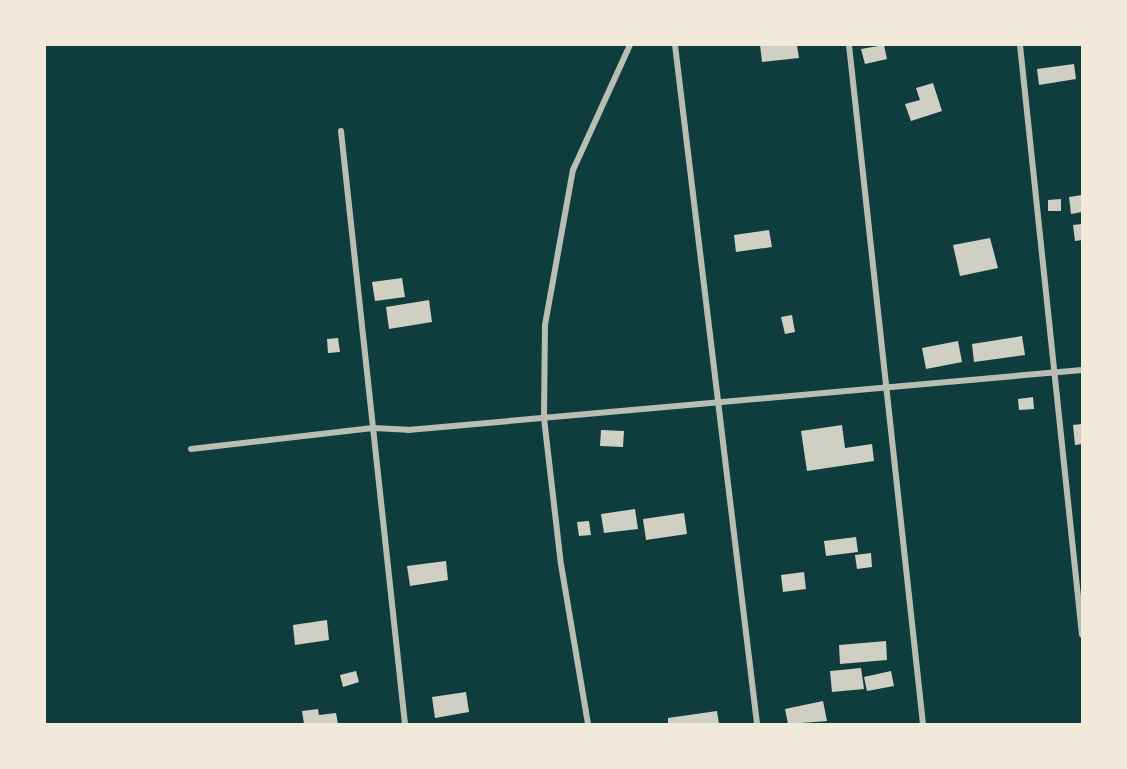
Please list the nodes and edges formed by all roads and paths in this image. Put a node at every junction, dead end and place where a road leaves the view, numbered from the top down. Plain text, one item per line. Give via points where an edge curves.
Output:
1 (630, 45) edge
2 (675, 45) edge
3 (849, 45) edge
4 (1020, 45) edge
5 (341, 131) dead end
6 (1082, 370) edge
7 (1053, 373) junction
8 (885, 388) junction
9 (722, 402) junction
10 (544, 418) junction
11 (373, 428) junction
12 (191, 449) dead end
13 (1082, 635) edge
14 (405, 724) edge
15 (588, 724) edge
16 (757, 724) edge
17 (923, 724) edge

1 - 10 street via 573,170 545,326
2 - 9 street
3 - 8 street
4 - 7 street
5 - 11 street
6 - 7 street
7 - 8 street
7 - 13 street
8 - 9 street
8 - 17 street
9 - 10 street
9 - 16 street
10 - 11 street via 408,430
10 - 15 street via 561,565
11 - 12 street
11 - 14 street

